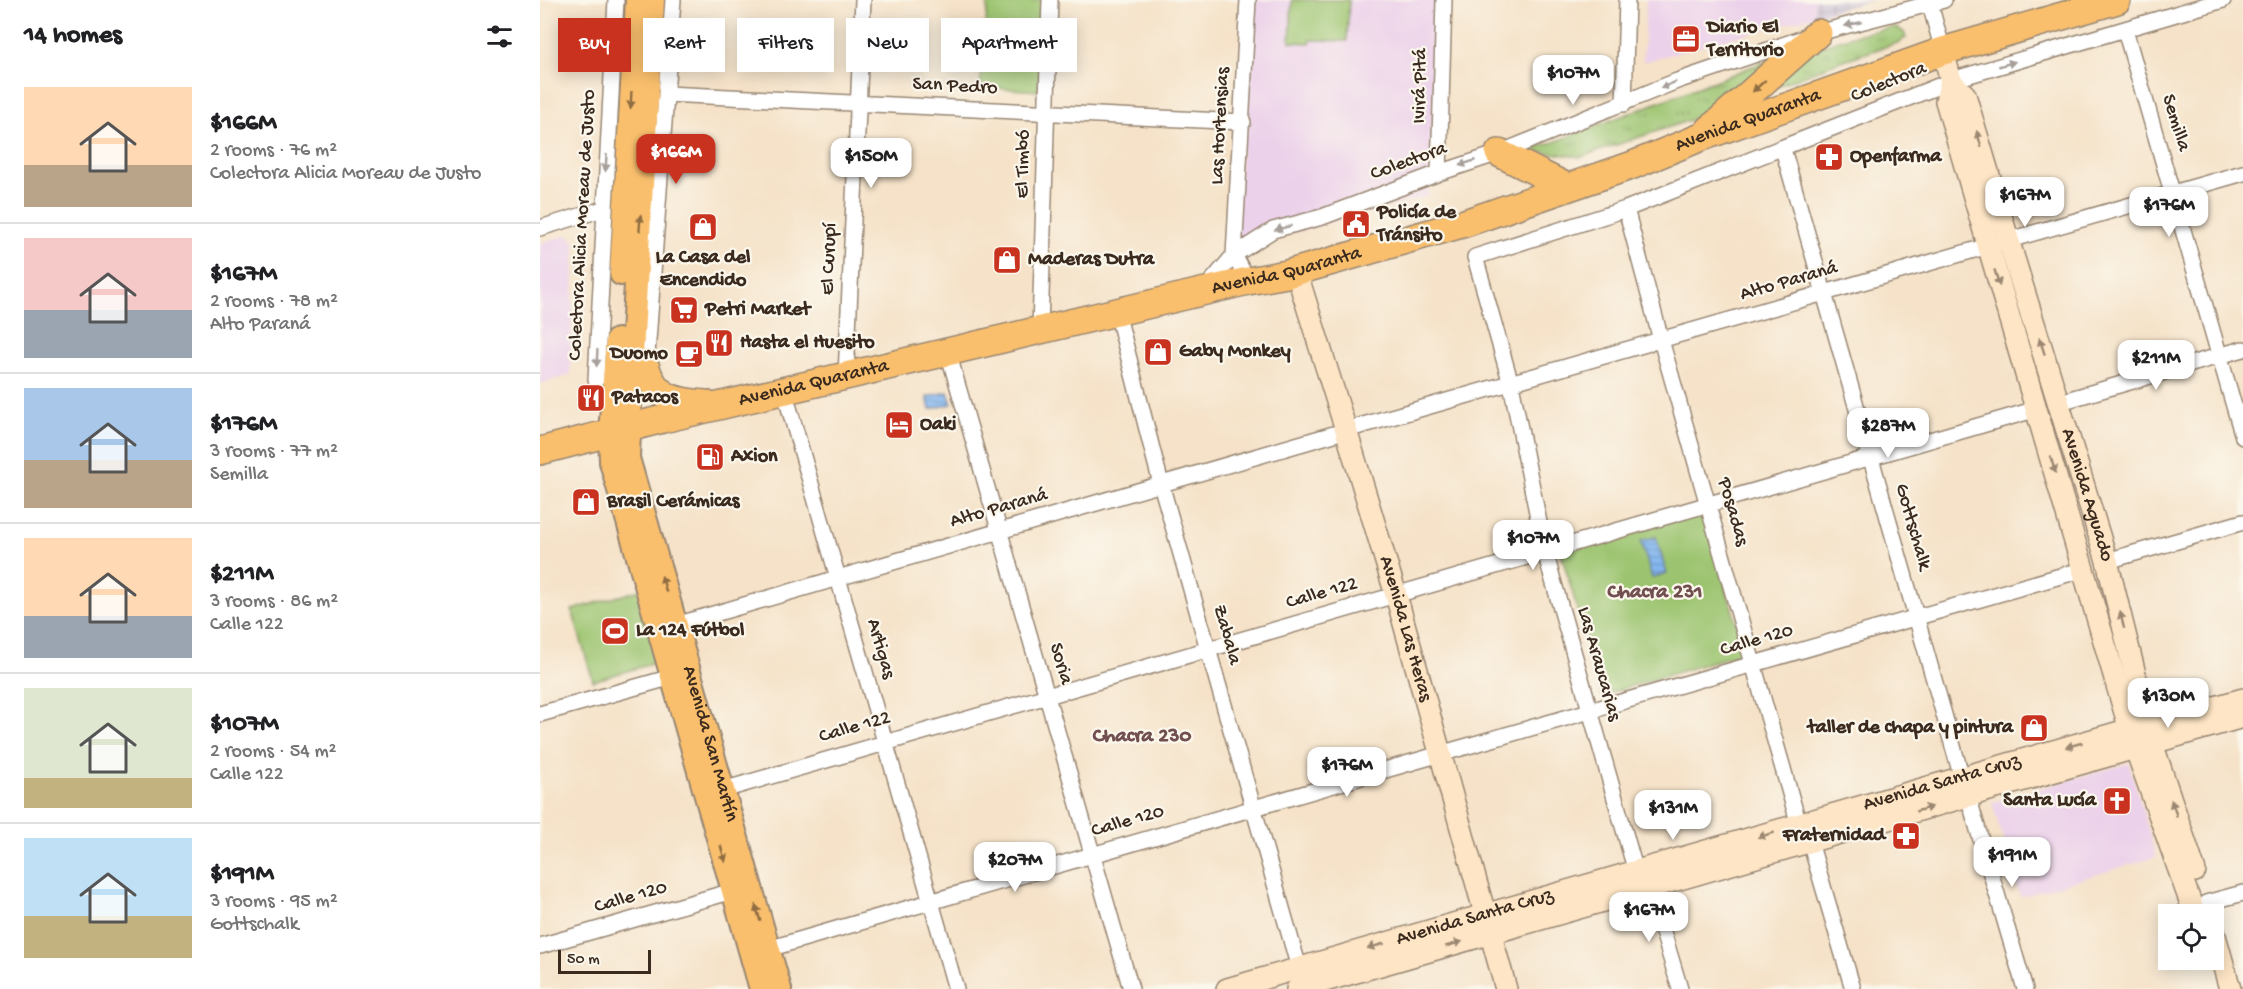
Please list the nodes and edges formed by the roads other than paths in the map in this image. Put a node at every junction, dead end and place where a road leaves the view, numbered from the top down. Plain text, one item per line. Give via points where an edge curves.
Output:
1 (616, 0) edge
2 (637, 0) edge
3 (653, 0) edge
4 (674, 0) edge
5 (863, 0) edge
6 (1050, 0) edge
7 (1248, 0) edge
8 (1444, 0) edge
9 (1627, 0) edge
10 (2117, 0) edge
11 (2223, 0) edge
12 (1937, 2) edge
13 (2125, 30) junction
14 (1818, 33) junction
15 (1943, 51) junction
16 (1951, 81) junction
17 (666, 94) junction
18 (858, 104) junction
19 (1624, 104) junction
20 (1046, 112) junction
21 (1242, 122) junction
22 (1699, 138) junction
23 (1783, 149) junction
24 (1499, 153) junction
25 (1439, 172) junction
26 (2243, 173) edge
27 (1568, 187) junction
28 (2173, 193) junction
29 (603, 209) junction
30 (1626, 209) junction
31 (540, 228) edge
32 (2008, 239) junction
33 (1987, 245) junction
34 (1234, 255) junction
35 (1475, 257) joint
36 (1291, 273) junction
37 (1248, 281) junction
38 (1203, 292) junction
39 (1824, 294) junction
40 (651, 295) junction
41 (1116, 312) junction
42 (634, 313) junction
43 (1040, 330) junction
44 (1661, 340) junction
45 (2243, 349) edge
46 (948, 352) junction
47 (2220, 356) junction
48 (646, 368) joint
49 (846, 376) junction
50 (596, 380) dead end
51 (1511, 384) junction
52 (784, 390) junction
53 (2060, 402) junction
54 (721, 405) junction
55 (2037, 409) junction
56 (620, 431) junction
57 (1340, 432) junction
58 (2243, 437) edge
59 (540, 451) edge
60 (1871, 458) junction
61 (1161, 484) junction
62 (1708, 505) junction
63 (2243, 522) edge
64 (1000, 531) junction
65 (1545, 552) junction
66 (2107, 561) junction
67 (2085, 569) junction
68 (838, 577) junction
69 (1390, 596) junction
70 (1916, 617) junction
71 (676, 626) junction
72 (1208, 648) junction
73 (1754, 664) junction
74 (672, 677) junction
75 (1047, 695) junction
76 (2243, 699) edge
77 (1590, 711) junction
78 (540, 714) edge
79 (2243, 717) edge
80 (2141, 736) junction
81 (885, 741) junction
82 (1436, 755) junction
83 (1965, 787) junction
84 (723, 790) junction
85 (1254, 808) junction
86 (1804, 833) junction
87 (1093, 854) junction
88 (1636, 872) junction
89 (1650, 888) junction
90 (734, 891) junction
91 (2243, 893) edge
92 (930, 901) junction
93 (2201, 904) edge
94 (2219, 904) edge
95 (1483, 926) junction
96 (540, 946) edge
97 (768, 949) junction
98 (2224, 968) edge
99 (2211, 970) edge
100 (1305, 983) edge
101 (761, 989) edge
102 (780, 989) edge
103 (956, 989) edge
104 (1131, 989) edge
105 (1227, 989) edge
106 (1497, 989) edge
107 (1506, 989) edge
108 (1680, 989) edge
109 (1853, 989) edge
110 (2025, 989) edge
111 (2216, 989) edge
112 (2230, 989) edge

1 -> 29 street, Colectora Alicia Moreau de Justo
2 -> 56 main road
42 -> 3 main road
4 - 17 street
5 - 18 street, El Curupí
6 - 20 street, El Timbó
7 - 21 street, Las Hortensias
8 - 25 street, Ivirá Pitá
9 - 19 street
10 - 15 highway, Avenida Quaranta
11 - 13 street, Colectora
12 -> 14 street, Colectora
12 - 15 street
16 -> 13 street, Colectora
13 - 28 street, Semilla
14 -> 19 street, Colectora via 1677,81
14 -> 22 highway
15 - 16 main road, Avenida Aguado
15 - 22 highway, Avenida Quaranta
16 - 23 street, Colectora
32 -> 16 main road, Avenida Aguado via 1965,94
16 - 33 main road, Avenida Aguado via 1946,101
17 - 18 street, San Pedro
17 - 40 street
18 - 20 street, San Pedro
18 - 49 street, El Curupí
19 - 24 street, Colectora
20 - 21 street, San Pedro
20 - 43 street, El Timbó
21 - 34 street, Las Hortensias
22 - 27 highway, Avenida Quaranta
23 - 30 street, Colectora
23 - 39 street, Gottschalk
24 -> 25 street, Colectora
24 - 27 highway
25 -> 34 street, Colectora via 1322,217 1274,230
26 - 28 street, Alto Paraná
27 - 36 highway, Avenida Quaranta via 1465,223
28 - 32 street, Alto Paraná
28 - 47 street, Semilla
29 - 31 street
29 -> 50 street, Colectora Alicia Moreau de Justo
30 - 35 street, Colectora
30 - 44 street, Posadas
32 - 33 street, Alto Paraná
53 -> 32 main road, Avenida Aguado
33 - 39 street, Alto Paraná
33 -> 55 main road, Avenida Aguado
34 - 37 street
34 - 38 street
35 - 51 street, Las Araucarias
36 - 37 highway, Avenida Quaranta
36 - 57 main road, Avenida Las Heras
37 - 38 highway, Avenida Quaranta
38 - 41 highway, Avenida Quaranta
39 - 44 street, Alto Paraná
39 - 60 street, Gottschalk
40 - 42 street
40 - 48 street
41 - 43 highway, Avenida Quaranta
41 - 61 street, Zabala
42 - 56 main road
43 - 46 highway, Avenida Quaranta
44 - 51 street, Alto Paraná
44 - 62 street, Posadas
45 - 47 street
46 - 49 highway, Avenida Quaranta
46 - 64 street, Soria
47 - 53 street
47 - 58 street, Semilla
48 - 54 highway via 648,377 662,394 683,402
49 - 52 highway, Avenida Quaranta
51 - 57 street, Alto Paraná
51 - 65 street, Las Araucarias
52 - 54 highway, Avenida Quaranta
52 - 68 street, Artigas
53 - 66 main road, Avenida Aguado
54 - 56 highway, Avenida Quaranta
55 - 60 street, Calle 122
55 -> 67 main road, Avenida Aguado
56 - 59 highway, Avenida Quaranta
71 -> 56 main road, Avenida San Martín
56 - 74 main road, Avenida San Martín via 611,462
57 - 61 street, Alto Paraná
57 - 69 main road, Avenida Las Heras
60 - 62 street, Calle 122
60 - 70 street, Gottschalk
61 - 64 street, Alto Paraná
61 - 72 street, Zabala
62 - 65 street, Calle 122
62 - 73 street, Posadas
63 - 66 street
64 - 68 street, Alto Paraná
64 - 75 street, Soria
65 - 69 street, Calle 122
65 - 77 street, Las Araucarias
80 -> 66 main road, Avenida Aguado
67 - 70 street, Calle 120
67 - 80 main road, Avenida Aguado
68 - 71 street, Alto Paraná
68 - 81 street, Artigas
69 - 72 street, Calle 122
69 - 82 main road, Avenida Las Heras
70 - 73 street, Calle 120
70 - 83 street, Gottschalk
71 - 84 main road, Avenida San Martín
72 - 75 street, Calle 122
72 - 85 street, Zabala
73 - 77 street, Calle 120
73 - 86 street, Posadas
74 - 78 street
74 -> 90 main road, Avenida San Martín
75 - 81 street, Calle 122
75 - 87 street, Soria
76 - 80 main road, Avenida Santa Cruz via 2165,722
77 - 82 street, Calle 120
77 - 88 street, Las Araucarias
79 - 80 main road, Avenida Santa Cruz
80 - 83 main road, Avenida Santa Cruz
80 - 93 main road, Avenida Aguado
81 - 84 street, Calle 122
81 - 92 street, Artigas
82 - 85 street, Calle 120
82 - 95 main road, Avenida Las Heras
83 - 86 main road, Avenida Santa Cruz
83 - 110 street, Gottschalk
97 -> 84 main road, Avenida San Martín
85 - 87 street, Calle 120
85 - 100 street, Zabala
86 -> 88 main road, Avenida Santa Cruz
86 - 89 main road, Avenida Santa Cruz
86 - 109 street, Posadas
87 - 92 street, Calle 120
87 - 104 street, Soria
88 - 95 main road, Avenida Santa Cruz
89 - 95 main road, Avenida Santa Cruz
89 - 108 street
90 - 96 street, Calle 120
90 - 101 main road, Avenida San Martín
91 - 94 street
92 - 97 street, Calle 120
92 - 103 street, Artigas
95 - 100 main road, Avenida Santa Cruz
95 - 106 main road, Avenida Las Heras
95 - 107 main road, Avenida Las Heras
97 - 102 main road, Avenida San Martín
98 - 112 main road
99 - 111 main road
100 - 105 main road, Avenida Santa Cruz

